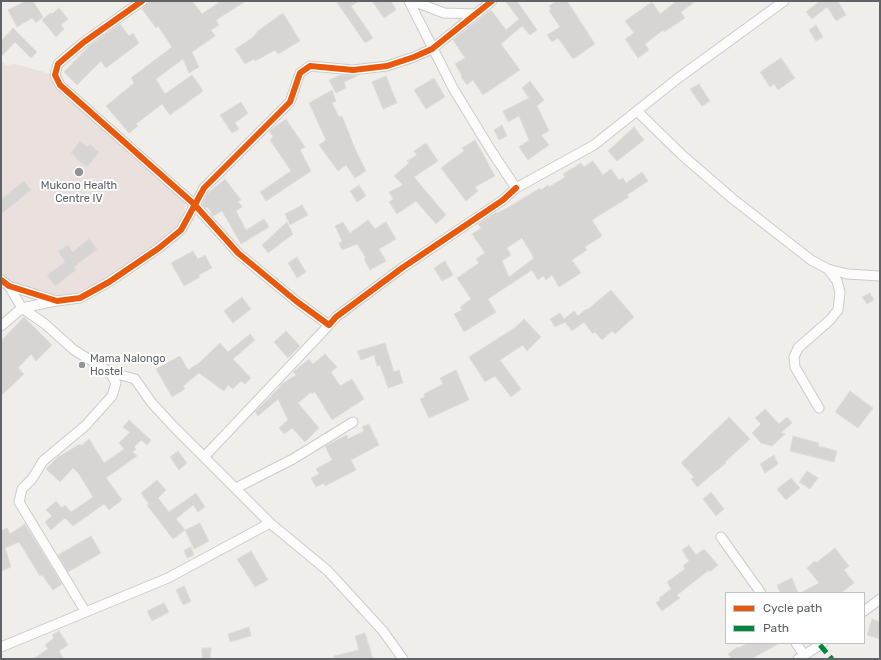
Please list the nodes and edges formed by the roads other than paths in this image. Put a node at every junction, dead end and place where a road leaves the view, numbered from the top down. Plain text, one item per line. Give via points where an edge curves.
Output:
1 (142, 1) edge
2 (408, 1) edge
3 (413, 1) edge
4 (492, 1) edge
5 (784, 1) edge
6 (476, 14) junction
7 (432, 49) junction
8 (637, 111) junction
9 (516, 188) junction
10 (194, 204) junction
11 (828, 269) junction
12 (880, 276) edge
13 (1, 280) edge
14 (9, 286) junction
15 (57, 301) junction
16 (22, 308) junction
17 (329, 325) junction
18 (1, 326) edge
19 (110, 372) junction
20 (819, 408) dead end
21 (354, 422) dead end
22 (204, 457) junction
23 (236, 488) junction
24 (270, 523) junction
25 (721, 536) dead end
26 (760, 592) edge
27 (880, 599) edge
28 (865, 610) edge
29 (85, 611) junction
30 (796, 644) edge
31 (821, 644) edge
32 (1, 647) edge
33 (801, 657) edge
34 (403, 659) edge

1 - 10 street via 79,46 58,64 55,75 60,85
2 - 7 street
3 - 6 street via 444,13
4 - 6 street
5 - 8 street
6 - 7 street
7 - 9 street via 488,146
7 - 10 street via 387,66 353,70 310,66 300,73 290,102 204,188
8 - 9 street via 594,144
8 - 11 street via 732,199 811,260
9 - 17 street via 503,200 402,268
10 - 15 street via 181,230 159,248 80,298
10 - 17 street via 238,253
11 - 12 street via 847,274
11 - 20 street via 837,281 840,292 838,310 798,348 794,357 795,367
13 - 14 street
14 - 15 street
14 - 16 street
15 - 16 street
16 - 18 street
16 - 19 street via 45,324 74,350
17 - 22 street
19 - 22 street via 136,379 151,402
19 - 29 street via 116,383 112,396 85,426 43,461 22,489 20,502
21 - 23 street via 293,459
22 - 23 street
23 - 24 street
24 - 29 street via 168,578
24 - 34 street via 328,571 383,631
25 - 26 street
27 - 28 street
29 - 32 street
30 - 33 street
31 - 33 street

